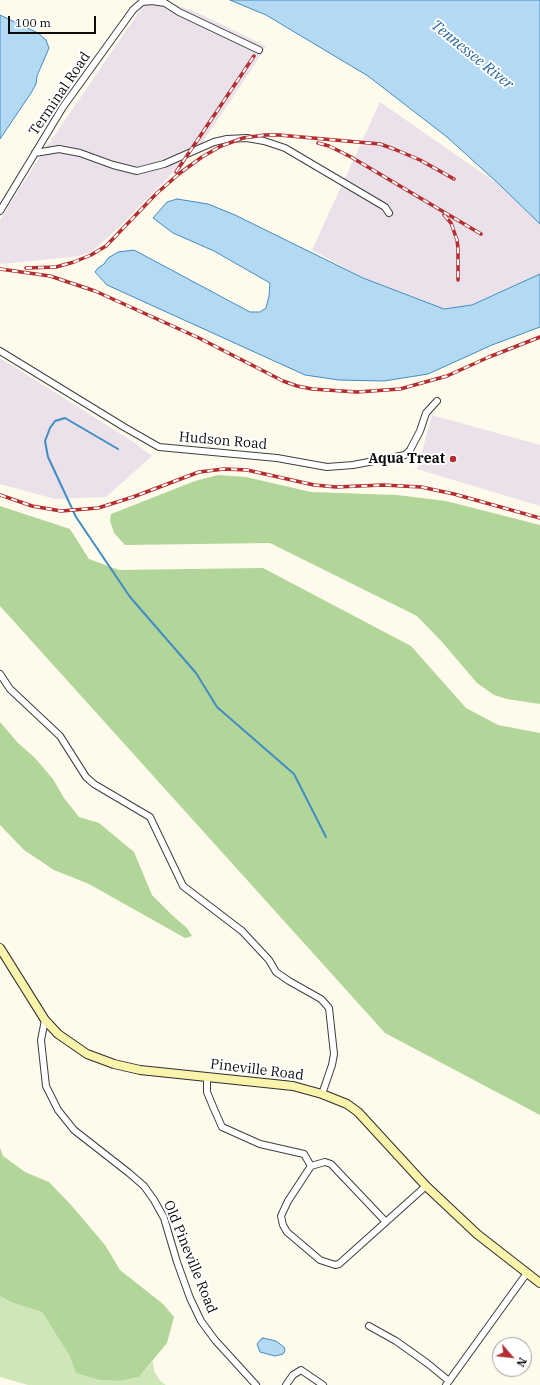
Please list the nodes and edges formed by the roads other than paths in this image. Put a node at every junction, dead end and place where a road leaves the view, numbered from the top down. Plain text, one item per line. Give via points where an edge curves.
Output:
1 (259, 50) dead end
2 (35, 153) junction
3 (0, 211) edge
4 (389, 213) dead end
5 (0, 351) edge
6 (437, 401) dead end
7 (0, 674) edge
8 (0, 948) edge
9 (45, 1020) junction
10 (207, 1077) junction
11 (322, 1094) junction
12 (311, 1166) junction
13 (426, 1186) junction
14 (386, 1222) junction
15 (527, 1273) junction
16 (540, 1283) edge
17 (369, 1326) dead end
18 (448, 1383) edge
19 (256, 1385) edge
20 (286, 1385) edge
21 (323, 1385) edge

1 - 2 street, Terminal Road via 179,12 166,3 142,2 133,10 68,101
2 - 3 street, Terminal Road
2 - 4 street via 58,149 80,153 137,171 164,164 214,142 247,138 285,148 385,206
5 - 6 street, Hudson Road via 159,447 277,458 327,467 405,455 420,431 426,413
7 - 11 street via 10,689 60,736 86,777 150,817 183,886 242,931 269,960 276,972 321,999 329,1008 334,1054
8 - 9 main road, Pineville Road
9 - 10 main road, Pineville Road via 58,1034 87,1054 114,1064 140,1070
9 - 19 street, Old Pineville Road via 41,1040 46,1086 58,1110 74,1130 144,1186 164,1218 177,1262 201,1321
10 - 11 main road, Pineville Road via 293,1086
10 - 12 street via 207,1092 222,1127 260,1144 304,1154
11 - 13 main road, Pineville Road via 347,1104 358,1112
12 - 14 street via 325,1162 331,1164
12 - 14 street via 281,1216 287,1232 320,1260 339,1264
13 - 14 street
13 - 15 main road, Pineville Road via 477,1234
15 - 16 main road, Pineville Road
15 - 18 street
17 - 18 street via 427,1363
20 - 21 street via 293,1375 301,1370

